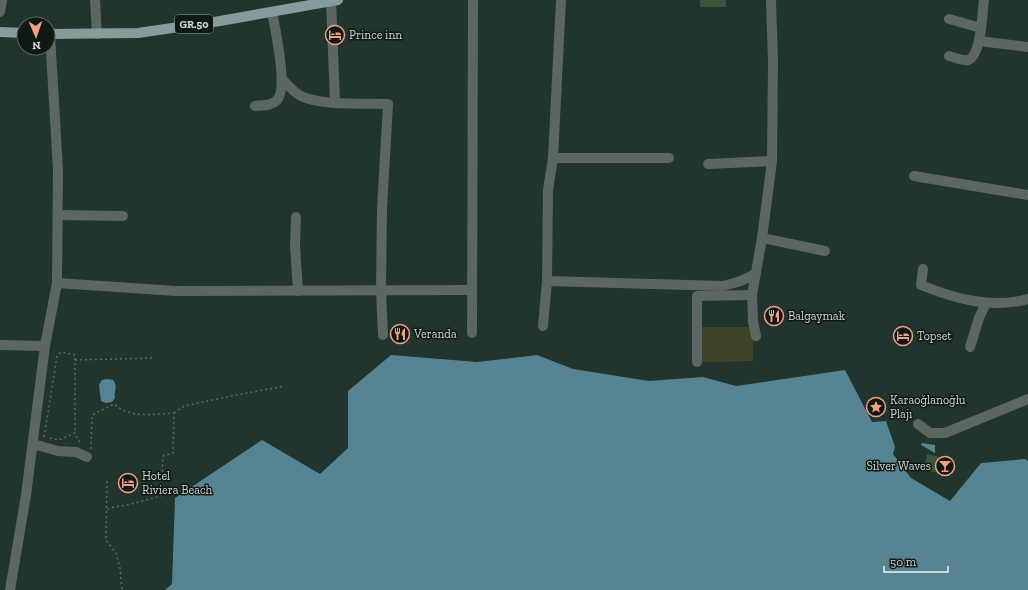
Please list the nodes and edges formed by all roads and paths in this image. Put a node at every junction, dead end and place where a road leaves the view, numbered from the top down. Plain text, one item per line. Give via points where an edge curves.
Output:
1 (2, 0) edge
2 (96, 0) edge
3 (473, 0) edge
4 (561, 0) edge
5 (771, 0) edge
6 (984, 0) edge
7 (335, 1) edge
8 (0, 12) edge
9 (272, 12) junction
10 (949, 20) dead end
11 (980, 28) junction
12 (0, 32) edge
13 (16, 33) edge
14 (97, 34) junction
15 (56, 35) edge
16 (979, 41) junction
17 (1028, 47) edge
18 (50, 56) edge
19 (950, 56) dead end
20 (282, 79) junction
21 (335, 102) junction
22 (255, 106) dead end
23 (553, 158) junction
24 (669, 158) dead end
25 (772, 161) junction
26 (708, 164) dead end
27 (914, 176) dead end
28 (1028, 194) edge
29 (58, 215) junction
30 (123, 216) dead end
31 (296, 217) dead end
32 (762, 238) junction
33 (825, 251) dead end
34 (923, 269) dead end
35 (755, 274) junction
36 (548, 281) junction
37 (57, 283) junction
38 (472, 290) junction
39 (298, 291) junction
40 (381, 291) junction
41 (752, 295) junction
42 (1028, 299) edge
43 (986, 303) junction
44 (543, 326) dead end
45 (472, 333) dead end
46 (383, 335) dead end
47 (756, 336) dead end
48 (0, 345) edge
49 (45, 346) junction
50 (970, 347) dead end
51 (155, 358) dead end
52 (75, 360) junction
53 (696, 362) dead end
54 (285, 386) dead end
55 (1028, 399) edge
56 (174, 413) junction
57 (918, 424) dead end
58 (75, 433) junction
59 (33, 444) junction
60 (87, 453) junction
61 (107, 481) dead end
62 (106, 510) junction
63 (10, 590) edge
64 (122, 590) edge

1 - 8 street
2 - 14 street
3 - 38 street
4 - 23 street
5 - 25 street
6 - 11 street
7 - 9 main road, GR.50
7 - 21 street
9 - 14 main road, GR.50 via 138,33
9 - 20 street
10 - 11 street
11 - 16 street
12 - 13 main road
14 - 15 main road, GR.50
16 - 17 street
16 - 19 street via 975,54 970,59 962,61
18 - 29 street via 58,170
20 - 21 street via 300,96
20 - 22 street via 280,94 276,101
21 - 40 street via 388,104 382,209
23 - 24 street
23 - 36 street via 548,190
25 - 26 street
25 - 32 street
27 - 28 street
29 - 30 street
29 - 37 street
31 - 39 street
32 - 33 street
32 - 35 street
34 - 43 street via 921,285 942,294
35 - 36 street via 723,286
35 - 41 street
36 - 44 street
37 - 39 street via 176,291
37 - 49 street
38 - 40 street
38 - 45 street
39 - 40 street
40 - 46 street
41 - 47 street
41 - 53 street via 697,296
42 - 43 street
43 - 50 street
48 - 49 street
49 - 59 street
51 - 52 path
52 - 58 path
52 - 58 path via 75,356 61,352 57,356 44,437 59,440
54 - 56 path via 184,406
55 - 57 street via 945,433 930,433
56 - 60 path via 142,415 120,409 114,404 92,415
56 - 62 path via 173,453 163,456 161,496
58 - 60 path
59 - 60 street via 58,451
59 - 63 street
61 - 62 path
62 - 64 path via 106,540 116,553

